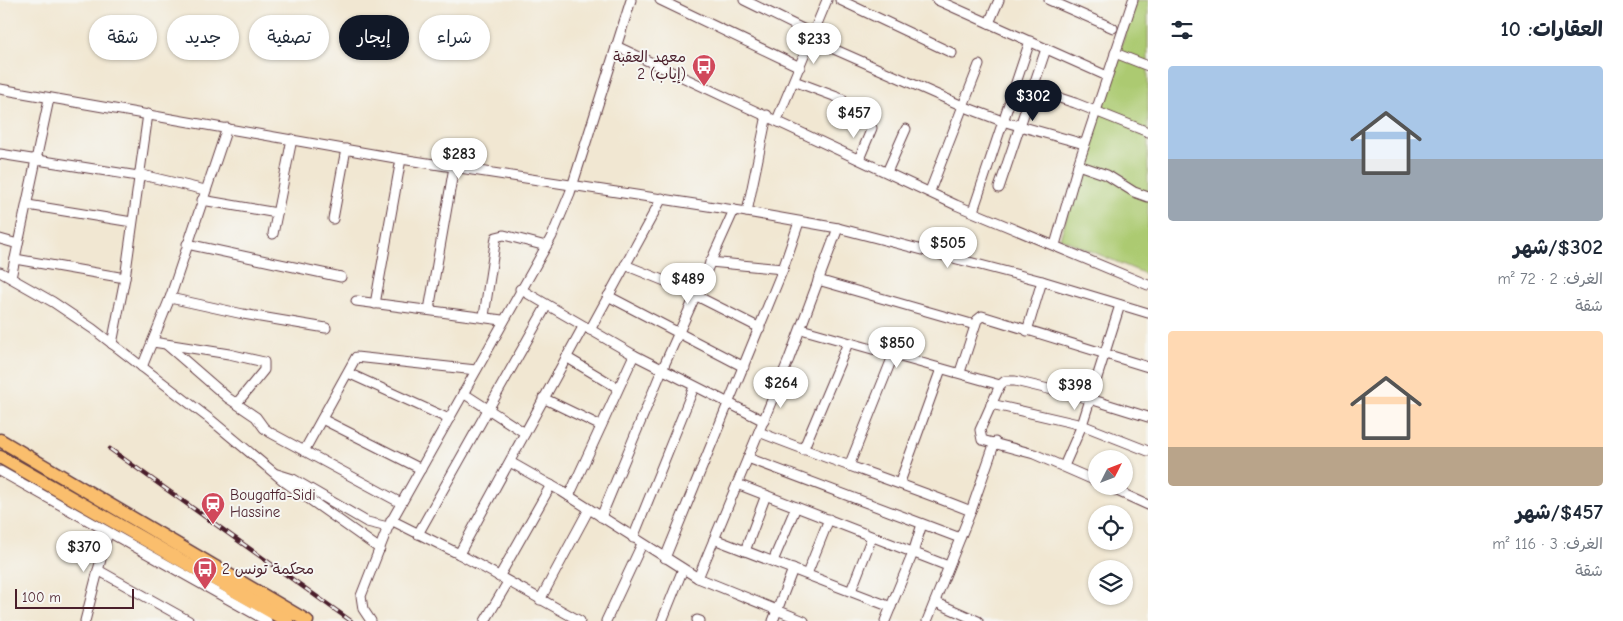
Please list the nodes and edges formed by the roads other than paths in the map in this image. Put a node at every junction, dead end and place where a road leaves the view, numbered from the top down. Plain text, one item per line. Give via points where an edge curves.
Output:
1 (631, 0) edge
2 (660, 0) edge
3 (744, 0) edge
4 (827, 0) edge
5 (840, 0) edge
6 (937, 0) edge
7 (999, 0) edge
8 (1049, 0) edge
9 (1133, 0) edge
10 (958, 4) edge
11 (989, 23) junction
12 (1113, 28) dead end
13 (812, 36) junction
14 (1030, 41) junction
15 (616, 46) junction
16 (1046, 49) junction
17 (1115, 53) junction
18 (952, 54) dead end
19 (979, 65) dead end
20 (1148, 66) edge
21 (800, 67) junction
22 (1107, 76) junction
23 (794, 81) junction
24 (0, 89) edge
25 (1032, 89) junction
26 (48, 99) junction
27 (842, 99) dead end
28 (965, 107) junction
29 (1097, 111) junction
30 (148, 114) junction
31 (767, 115) junction
32 (778, 120) junction
33 (1002, 121) junction
34 (1020, 124) junction
35 (226, 128) junction
36 (872, 128) dead end
37 (906, 129) dead end
38 (1148, 132) edge
39 (292, 139) junction
40 (1084, 144) junction
41 (346, 149) junction
42 (0, 154) edge
43 (401, 159) junction
44 (859, 159) junction
45 (36, 160) junction
46 (1078, 165) junction
47 (454, 167) junction
48 (887, 172) junction
49 (138, 175) junction
50 (573, 186) junction
51 (999, 188) dead end
52 (205, 190) junction
53 (930, 191) junction
54 (1148, 197) edge
55 (662, 198) junction
56 (202, 200) junction
57 (28, 204) junction
58 (734, 210) junction
59 (973, 211) junction
60 (277, 212) junction
61 (747, 212) junction
62 (333, 219) dead end
63 (132, 222) junction
64 (800, 222) junction
65 (838, 228) junction
66 (274, 234) dead end
67 (0, 240) edge
68 (18, 244) junction
69 (187, 244) junction
70 (1055, 245) junction
71 (546, 246) junction
72 (15, 259) junction
73 (710, 262) junction
74 (625, 265) junction
75 (783, 269) junction
76 (0, 272) edge
77 (341, 277) dead end
78 (11, 278) junction
79 (125, 278) junction
80 (818, 280) junction
81 (1042, 282) junction
82 (1148, 285) edge
83 (520, 289) junction
84 (695, 295) junction
85 (608, 296) junction
86 (170, 298) junction
87 (356, 301) dead end
88 (375, 304) junction
89 (547, 304) junction
90 (1120, 305) junction
91 (429, 310) junction
92 (1148, 313) edge
93 (484, 316) junction
94 (502, 320) junction
95 (975, 325) junction
96 (326, 328) dead end
97 (760, 328) junction
98 (801, 328) junction
99 (587, 329) junction
100 (1027, 331) junction
101 (678, 332) junction
102 (153, 342) junction
103 (848, 343) junction
104 (112, 344) junction
105 (167, 345) junction
106 (634, 354) junction
107 (1105, 355) junction
108 (894, 356) junction
109 (566, 357) junction
110 (142, 367) junction
111 (744, 367) junction
112 (1148, 367) edge
113 (941, 368) junction
114 (476, 370) junction
115 (662, 370) junction
116 (960, 372) junction
117 (348, 373) junction
118 (1000, 385) junction
119 (694, 387) junction
120 (618, 388) junction
121 (463, 393) junction
122 (543, 398) junction
123 (1090, 399) junction
124 (237, 403) junction
125 (991, 404) junction
126 (728, 405) junction
127 (489, 410) junction
128 (1148, 417) edge
129 (449, 418) junction
130 (322, 419) junction
131 (764, 421) junction
132 (1082, 425) junction
133 (600, 426) junction
134 (759, 432) junction
135 (525, 433) junction
136 (0, 440) edge
137 (995, 442) junction
138 (304, 450) junction
139 (803, 450) junction
140 (1148, 451) edge
141 (0, 457) edge
142 (748, 458) junction
143 (510, 462) junction
144 (849, 466) junction
145 (1064, 466) junction
146 (421, 469) junction
147 (0, 471) edge
148 (277, 474) junction
149 (1088, 478) edge
150 (900, 482) junction
151 (737, 484) junction
152 (551, 485) junction
153 (766, 495) junction
154 (1126, 495) edge
155 (569, 496) junction
156 (401, 503) junction
157 (1148, 505) edge
158 (796, 506) junction
159 (589, 509) junction
160 (971, 511) junction
161 (601, 517) junction
162 (830, 519) junction
163 (390, 524) junction
164 (922, 524) junction
165 (108, 532) junction
166 (418, 534) junction
167 (872, 537) junction
168 (633, 538) junction
169 (960, 538) junction
170 (714, 540) junction
171 (642, 544) junction
172 (380, 549) junction
173 (746, 551) junction
174 (913, 553) junction
175 (459, 554) junction
176 (665, 558) junction
177 (773, 561) junction
178 (948, 566) junction
179 (793, 568) junction
180 (683, 569) junction
181 (98, 570) junction
182 (807, 574) junction
183 (499, 577) junction
184 (698, 578) junction
185 (508, 582) junction
186 (851, 591) junction
187 (540, 600) junction
188 (935, 602) junction
189 (891, 607) junction
190 (249, 610) junction
191 (777, 610) junction
192 (567, 618) edge
193 (86, 620) edge
194 (189, 621) edge
195 (249, 621) edge
196 (267, 621) edge
197 (287, 621) edge
198 (307, 621) edge
199 (371, 621) edge
200 (485, 621) edge
201 (580, 621) edge
202 (606, 621) edge
203 (662, 621) edge
204 (773, 621) edge
205 (804, 621) edge
206 (885, 621) edge
207 (927, 621) edge
208 (978, 621) edge

1 - 15 street
2 - 21 street
3 - 13 street
4 - 13 street
5 - 18 street
6 - 10 street
7 - 11 street
8 - 12 street
9 - 17 street
10 - 11 street
11 - 14 street
13 - 21 street
13 - 28 street
14 - 16 street
14 - 33 street
15 - 31 street
15 - 50 street
16 - 22 street
16 - 25 street
17 - 20 street
17 - 22 street
19 - 28 street
21 - 23 street
22 - 29 street
23 - 27 street
23 - 32 street
24 - 26 street
25 - 29 street
25 - 34 street
26 - 30 street
26 - 45 street
28 - 33 street
28 - 53 street
29 - 38 street
29 - 40 street
30 - 35 street
30 - 49 street
31 - 32 street
31 - 61 street
32 - 44 street
33 - 34 street
33 - 59 street
34 - 40 street
34 - 51 street
35 - 39 street
35 - 52 street
36 - 44 street
37 - 48 street
39 - 41 street
39 - 60 street
40 - 46 street
41 - 43 street
41 - 62 street
42 - 45 street
43 - 47 street
43 - 88 street
44 - 48 street
45 - 49 street
45 - 57 street
46 - 54 street via 1107,175
46 - 70 street
47 - 50 street
47 - 91 street
48 - 53 street
49 - 52 street
49 - 63 street
50 - 55 street
50 - 71 street
52 - 56 street
53 - 59 street
55 - 58 street
55 - 74 street
56 - 60 street
56 - 69 street
57 - 63 street
57 - 68 street
58 - 61 street
58 - 73 street
59 - 70 street
60 - 66 street
61 - 64 street
63 - 79 street
64 - 65 street
64 - 75 street
65 - 80 street
65 - 81 street
67 - 68 street
68 - 72 street
69 - 77 street
69 - 86 street
70 - 82 street
71 - 83 street
71 - 93 street via 504,235 496,237
72 - 78 street
72 - 79 street
73 - 75 street
73 - 84 street
74 - 84 street
74 - 85 street
75 - 97 street
76 - 78 street
78 - 104 street via 53,302
79 - 104 street
80 - 95 street
80 - 98 street
81 - 90 street
81 - 100 street
83 - 89 street
83 - 94 street
84 - 97 street
84 - 101 street
85 - 99 street
85 - 101 street
86 - 96 street
86 - 102 street
87 - 88 street
88 - 91 street
89 - 99 street
89 - 127 street
90 - 92 street
90 - 107 street
91 - 93 street
93 - 94 street
94 - 114 street
95 - 100 street via 979,316 986,316
95 - 116 street
97 - 111 street
98 - 103 street
98 - 131 street
99 - 106 street
99 - 109 street
100 - 107 street
101 - 111 street
101 - 115 street
102 - 105 street
102 - 110 street
103 - 108 street
103 - 139 street
104 - 110 street
105 - 124 street
105 - 124 street via 264,362 264,370
106 - 115 street
106 - 120 street
107 - 112 street
107 - 123 street
108 - 113 street
108 - 144 street
109 - 120 street
109 - 122 street
110 - 148 street
111 - 126 street
113 - 116 street
113 - 150 street
114 - 117 street via 360,356 354,360
114 - 121 street
115 - 119 street
115 - 161 street
116 - 118 street
117 - 129 street
117 - 130 street
118 - 123 street via 1005,381 1015,381
118 - 125 street
119 - 126 street
119 - 168 street
120 - 133 street
121 - 127 street
121 - 129 street
122 - 133 street
122 - 135 street
123 - 128 street
123 - 132 street
124 - 138 street via 271,433
125 - 132 street
125 - 137 street via 979,434 982,440
126 - 131 street
126 - 176 street
127 - 135 street
127 - 166 street
129 - 146 street
130 - 138 street
130 - 146 street
131 - 134 street
132 - 140 street
132 - 145 street
133 - 155 street
134 - 139 street
134 - 142 street
135 - 143 street
136 - 198 highway
137 - 145 street
137 - 160 street
138 - 156 street
139 - 144 street
141 - 197 highway
142 - 151 street
142 - 164 street
143 - 152 street
143 - 175 street
144 - 150 street
145 - 149 street
146 - 156 street
147 - 165 street
148 - 163 street via 293,479 368,522
148 - 172 street
150 - 160 street
151 - 153 street
151 - 170 street
152 - 155 street
152 - 183 street
153 - 158 street
153 - 173 street
154 - 157 street
155 - 159 street
156 - 163 street
158 - 162 street
158 - 177 street
159 - 161 street
159 - 187 street
160 - 169 street
161 - 168 street
162 - 167 street
162 - 182 street
163 - 166 street
163 - 172 street
164 - 169 street
164 - 174 street
165 - 181 street
165 - 190 street
166 - 175 street
167 - 174 street
167 - 186 street
168 - 171 street
169 - 178 street
170 - 173 street
170 - 184 street
171 - 176 street
171 - 202 street
172 - 199 street via 361,596 363,609
173 - 177 street
174 - 178 street
174 - 189 street
175 - 183 street
176 - 180 street
177 - 179 street
178 - 188 street
179 - 182 street
179 - 191 street
180 - 184 street
180 - 203 street
181 - 193 street
181 - 194 street
182 - 186 street
183 - 185 street
184 - 191 street
185 - 187 street
185 - 200 street
186 - 189 street
187 - 192 street
188 - 207 street
188 - 208 street
189 - 206 street
190 - 195 street
190 - 196 street
191 - 204 street
191 - 205 street
192 - 201 street

